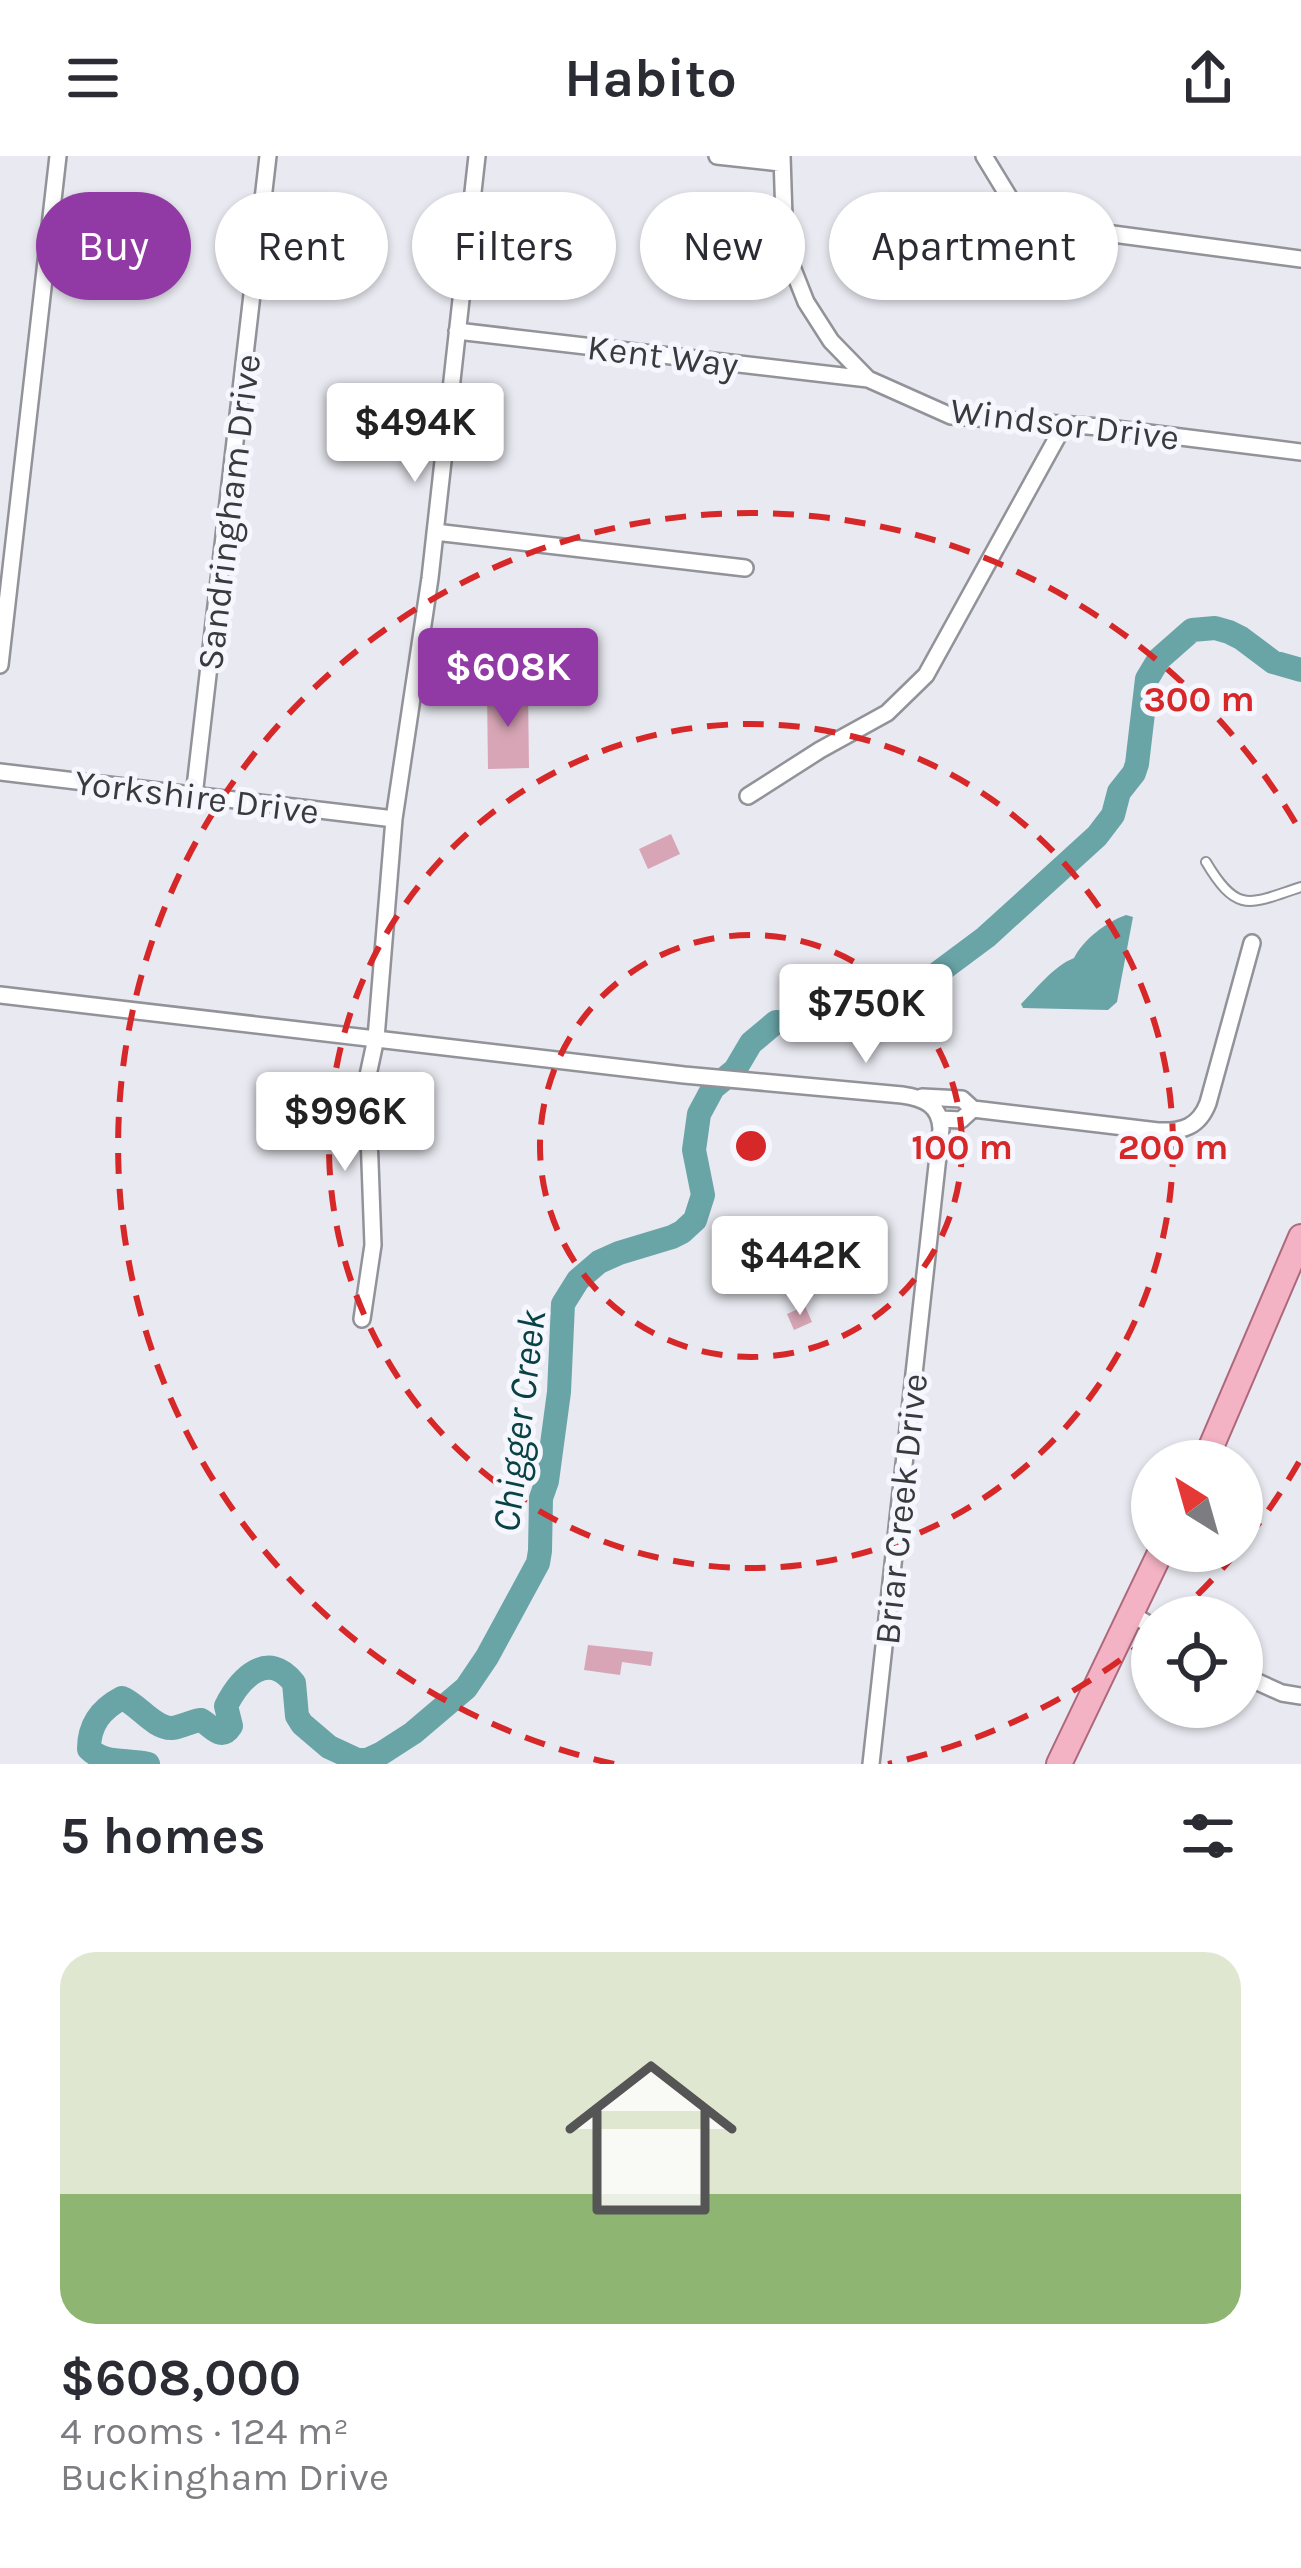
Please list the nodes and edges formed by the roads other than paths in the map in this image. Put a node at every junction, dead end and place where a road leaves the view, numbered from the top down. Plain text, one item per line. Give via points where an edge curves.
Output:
1 (58, 156) edge
2 (268, 156) edge
3 (477, 156) edge
4 (717, 156) edge
5 (984, 156) edge
6 (781, 160) edge
7 (1301, 259) edge
8 (457, 331) junction
9 (868, 379) junction
10 (1064, 424) junction
11 (1301, 452) edge
12 (435, 532) junction
13 (745, 568) dead end
14 (418, 660) junction
15 (0, 665) edge
16 (540, 672) dead end
17 (0, 772) edge
18 (194, 796) junction
19 (748, 796) dead end
20 (394, 819) junction
21 (1207, 862) dead end
22 (1301, 887) edge
23 (1252, 943) dead end
24 (0, 995) edge
25 (376, 1038) junction
26 (912, 1096) junction
27 (973, 1109) junction
28 (939, 1115) junction
29 (1301, 1238) edge
30 (362, 1319) dead end
31 (1214, 1440) edge
32 (1131, 1639) edge
33 (1263, 1685) edge
34 (1301, 1696) edge
35 (872, 1764) edge
36 (1058, 1764) edge

1 - 15 street
2 - 18 street, Sandringham Drive
3 - 8 street
4 - 6 street
5 - 7 street via 1020,215 1046,226
6 - 9 street, Windsor Drive via 785,249 806,302
8 - 9 street, Kent Way
8 - 12 street
9 - 10 street, Windsor Drive via 951,416
10 - 11 street, Windsor Drive
10 - 19 street via 926,675 887,712
12 - 13 street
12 - 14 street
14 - 16 lane
14 - 20 street
17 - 18 street, Yorkshire Drive
18 - 20 street, Yorkshire Drive
20 - 25 street
21 - 22 lane via 1247,902
23 - 27 street via 1208,1103 1191,1126 1158,1131
24 - 25 street
25 - 26 street
25 - 30 street via 368,1080 373,1245
26 - 27 street via 962,1100
26 - 28 street
27 - 28 street via 961,1120
28 - 35 street, Briar Creek Drive
29 - 31 main road
32 - 36 main road
33 - 34 street

